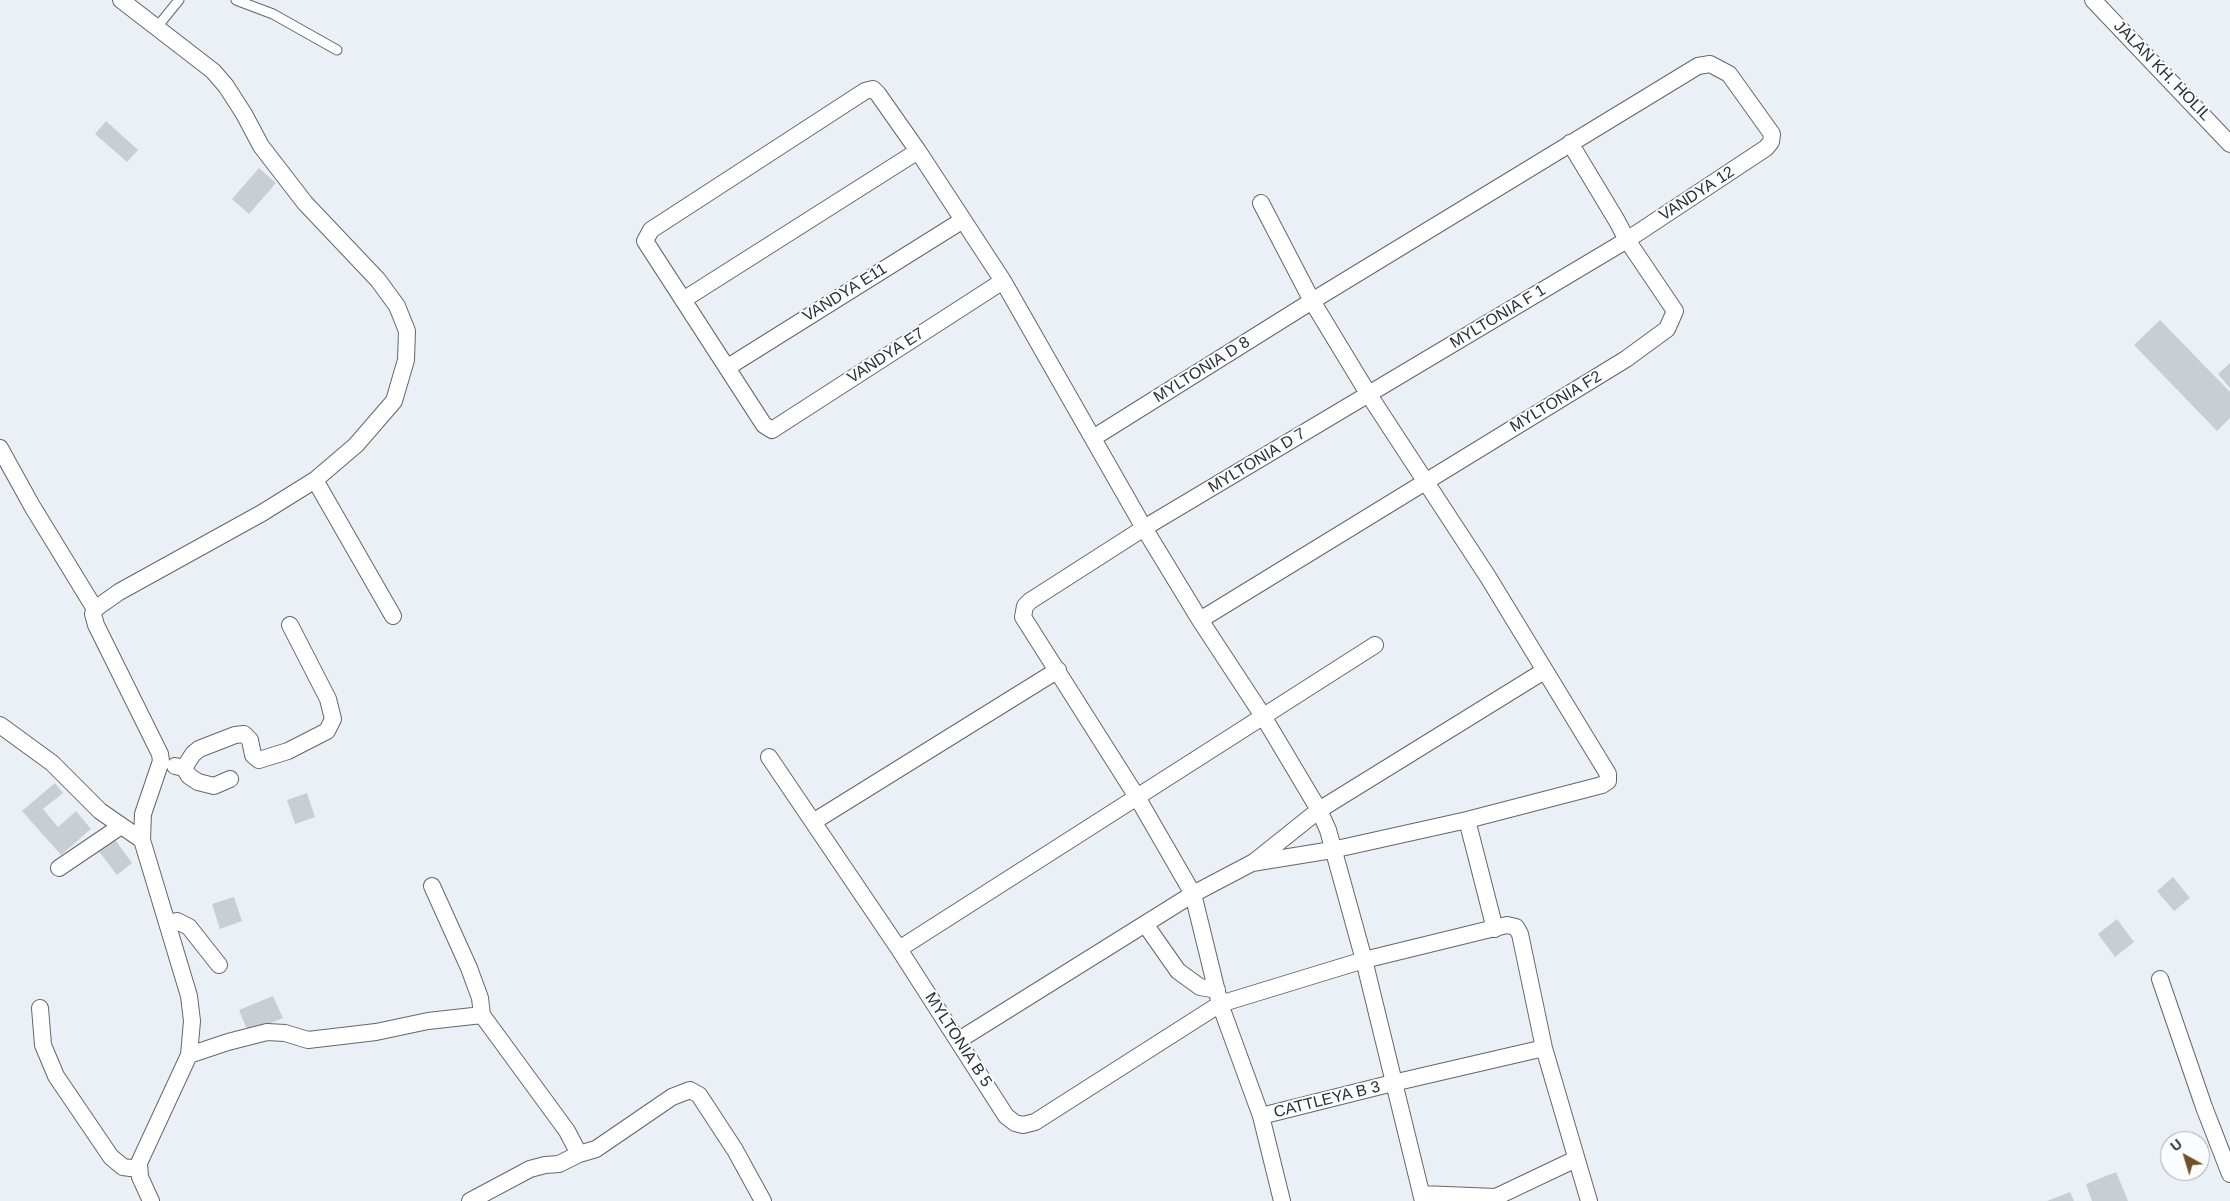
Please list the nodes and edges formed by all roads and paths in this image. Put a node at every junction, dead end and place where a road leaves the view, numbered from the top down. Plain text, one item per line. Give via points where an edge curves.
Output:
1 (121, 0) edge
2 (179, 0) edge
3 (236, 0) edge
4 (2093, 0) edge
5 (157, 27) junction
6 (337, 50) dead end
7 (1570, 144) junction
8 (2230, 144) edge
9 (1766, 148) joint
10 (918, 151) junction
11 (1261, 203) dead end
12 (962, 220) junction
13 (1627, 240) junction
14 (1003, 281) junction
15 (683, 300) junction
16 (1312, 301) junction
17 (728, 368) junction
18 (1369, 395) junction
19 (1093, 438) junction
20 (0, 448) edge
21 (315, 480) junction
22 (1425, 481) junction
23 (1144, 528) junction
24 (95, 609) junction
25 (393, 616) dead end
26 (1200, 620) junction
27 (290, 625) dead end
28 (1375, 645) dead end
29 (1058, 670) junction
30 (1544, 671) junction
31 (1263, 716) junction
32 (0, 725) edge
33 (769, 757) dead end
34 (161, 761) junction
35 (184, 768) junction
36 (230, 779) dead end
37 (1137, 797) junction
38 (1319, 810) junction
39 (1467, 820) junction
40 (813, 822) junction
41 (121, 826) junction
42 (142, 840) junction
43 (1332, 850) junction
44 (1252, 863) junction
45 (59, 868) dead end
46 (432, 886) dead end
47 (1193, 894) junction
48 (168, 923) junction
49 (1145, 924) junction
50 (1495, 929) junction
51 (899, 949) junction
52 (1364, 960) junction
53 (219, 965) dead end
54 (2160, 979) dead end
55 (1219, 997) junction
56 (40, 1008) dead end
57 (482, 1015) junction
58 (958, 1040) junction
59 (1544, 1048) junction
60 (189, 1055) junction
61 (1393, 1083) junction
62 (1261, 1116) junction
63 (579, 1154) junction
64 (1576, 1159) junction
65 (138, 1169) junction
66 (2230, 1174) edge
67 (1422, 1198) edge
68 (1494, 1199) edge
69 (151, 1201) edge
70 (470, 1201) edge
71 (762, 1201) edge
72 (1282, 1201) edge
73 (1589, 1201) edge

1 - 5 street
2 - 5 lane
3 - 6 lane via 273,14
4 - 8 street, JALAN KH. HOLIL
5 - 21 street via 213,71 226,86 261,146 305,203 378,280 397,306 407,331 406,360 394,401 356,445
7 - 9 street, MYLTONIA D 8 via 1698,66 1710,64 1729,74 1772,134 1772,142
7 - 13 street
7 - 16 street, MYLTONIA D 8
9 - 13 street, VANDYA 12
10 - 12 street
10 - 15 street
10 - 15 street via 878,94 873,89 865,91 651,230 645,241
11 - 16 street
12 - 14 street
12 - 17 street, VANDYA E11
13 - 18 street, MYLTONIA F 1
13 - 22 street, MYLTONIA F2 via 1675,311 1667,329 1626,359
14 - 17 street, VANDYA E7 via 775,428 764,425
14 - 19 street
15 - 17 street
16 - 18 street
16 - 19 street, MYLTONIA D 8
18 - 22 street
18 - 23 street, MYLTONIA D 7
19 - 23 street
20 - 24 street
21 - 24 street via 119,592
21 - 25 street
22 - 26 street, MYLTONIA F2
22 - 30 street
23 - 26 street
23 - 29 street, MYLTONIA D 7 via 1025,606 1023,617
24 - 34 street via 93,618
26 - 31 street
27 - 35 street via 328,699 333,719 327,731 288,751 259,760 253,754 250,740 244,734 235,735 199,749
28 - 31 street
29 - 37 street, MYLTONIA D 7
29 - 40 street
30 - 38 street
30 - 39 street via 1608,774 1608,781
31 - 37 street
31 - 38 street
32 - 41 street via 52,764 100,812
33 - 40 street, MYLTONIA B 5
34 - 35 street
34 - 42 street via 144,814
35 - 36 street via 188,776 214,786
37 - 47 street, MYLTONIA D 7
37 - 51 street
38 - 43 street
38 - 44 street
39 - 43 street
39 - 50 street
40 - 51 street, MYLTONIA B 5
41 - 42 street
41 - 45 street
42 - 48 street
43 - 44 street
43 - 52 street
44 - 47 street
46 - 57 street via 469,968 480,998
47 - 49 street
47 - 55 street, MYLTONIA D 7
48 - 53 street via 177,921 189,927
48 - 60 street via 189,996 192,1021
49 - 55 street via 1178,971
49 - 58 street
50 - 52 street
50 - 59 street via 1516,926 1520,934
51 - 58 street, MYLTONIA B 5
52 - 55 street
52 - 61 street
54 - 66 street
55 - 58 street, MYLTONIA B 5 via 1034,1122 1023,1125 1006,1116
55 - 62 street, MYLTONIA D 7
56 - 65 street via 43,1046 56,1076 112,1157 123,1167
57 - 60 street via 428,1020 376,1032 308,1040 267,1032
57 - 63 street
59 - 61 street, CATTLEYA B 3
59 - 64 street
60 - 65 street
61 - 62 street, CATTLEYA B 3
61 - 67 street
62 - 72 street, MYLTONIA D 7
63 - 70 street via 560,1164 530,1169
63 - 71 street via 596,1149 672,1097 690,1090 699,1095 735,1150
64 - 68 street
64 - 73 street
65 - 69 street
67 - 68 street

